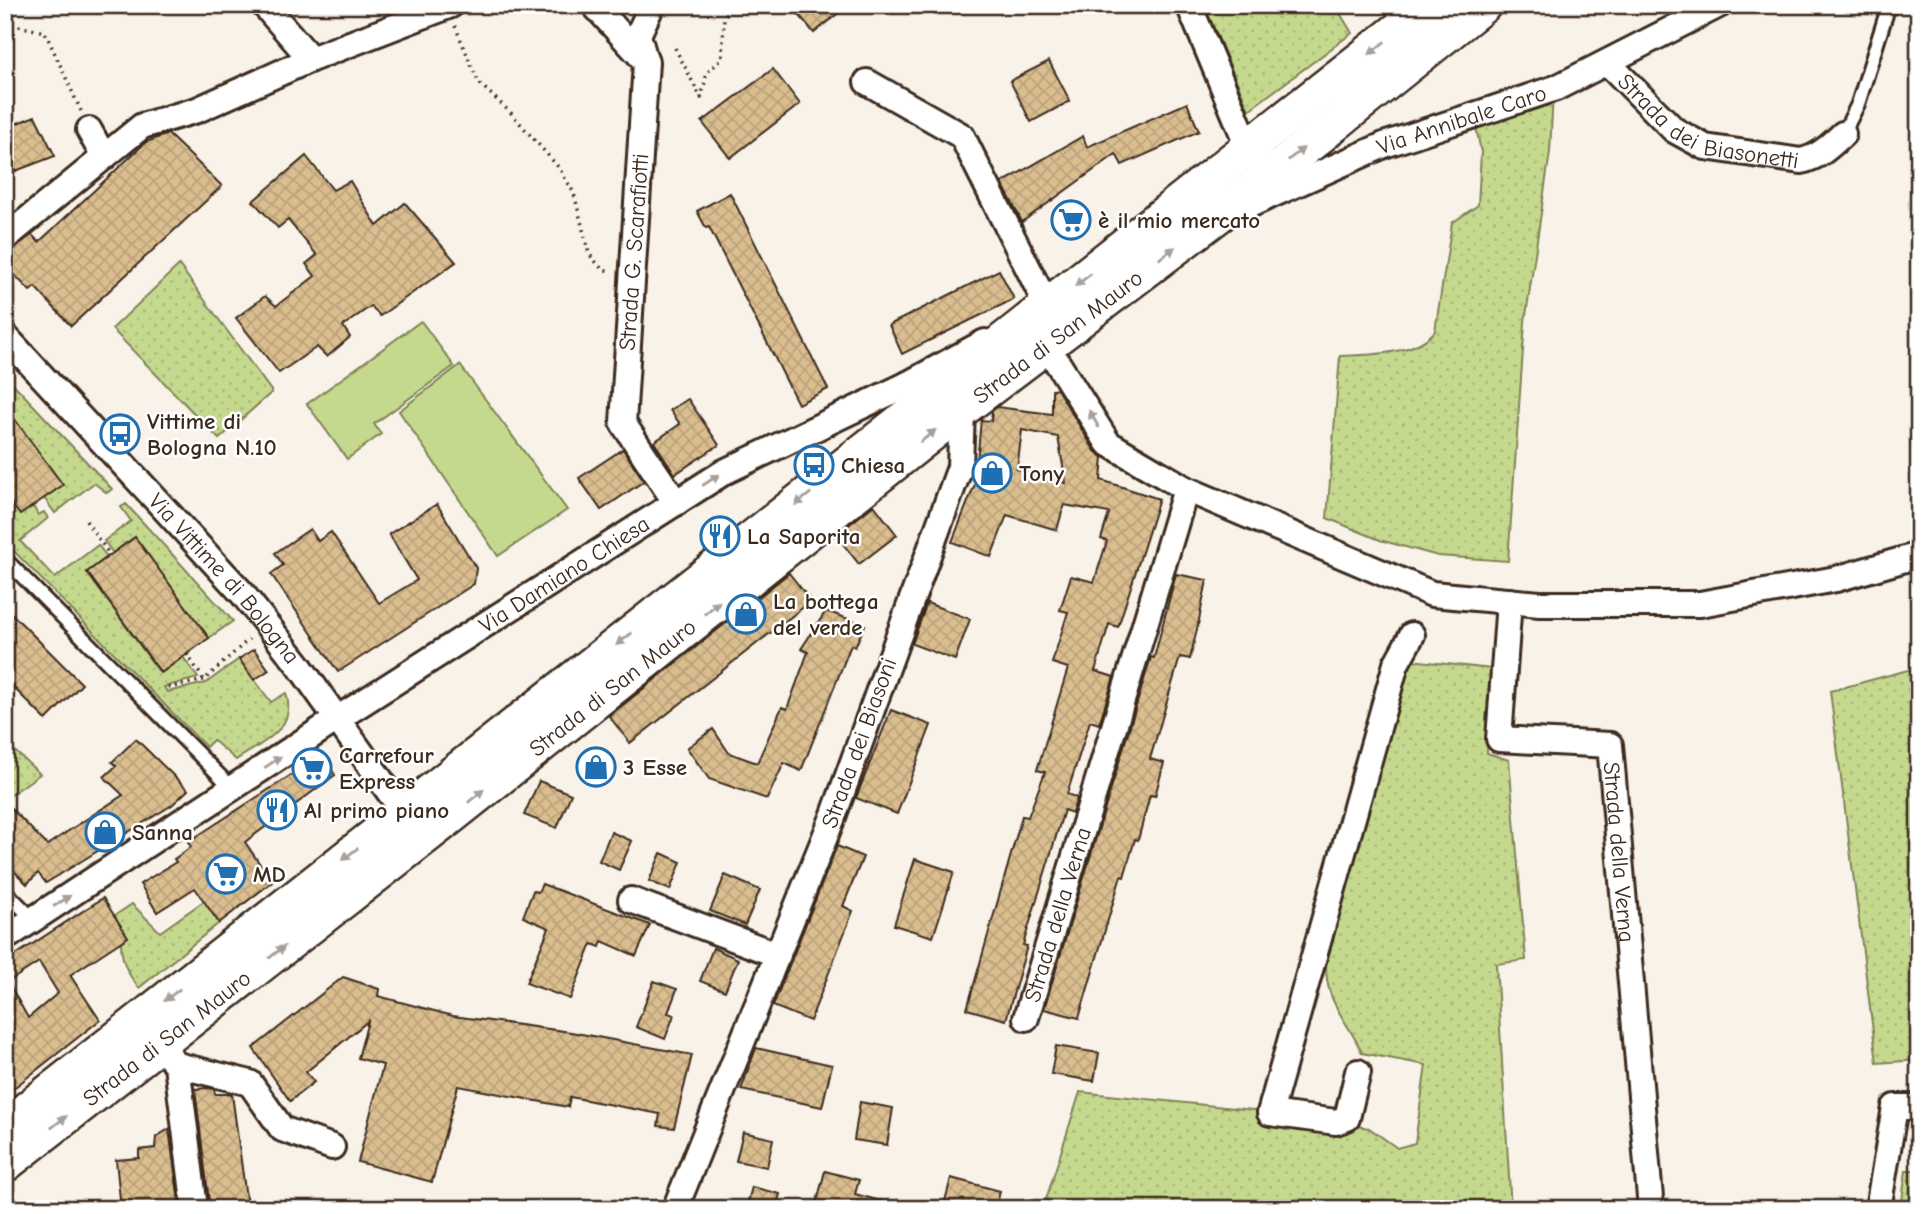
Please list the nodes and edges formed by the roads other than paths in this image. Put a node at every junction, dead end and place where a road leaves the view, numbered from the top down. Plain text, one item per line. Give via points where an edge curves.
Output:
1 (264, 5) edge
2 (594, 5) edge
3 (652, 5) edge
4 (1189, 5) edge
5 (1430, 5) edge
6 (1483, 5) edge
7 (1719, 5) edge
8 (1889, 5) edge
9 (449, 6) edge
10 (311, 59) junction
11 (646, 62) junction
12 (1608, 63) junction
13 (867, 82) dead end
14 (89, 130) road end
15 (1843, 134) joint
16 (104, 157) junction
17 (1256, 165) junction
18 (1203, 226) junction
19 (5, 238) edge
20 (1042, 324) junction
21 (5, 336) edge
22 (935, 396) junction
23 (1186, 489) junction
24 (676, 503) junction
25 (1919, 555) edge
26 (5, 559) edge
27 (1509, 601) junction
28 (1412, 635) dead end
29 (337, 719) junction
30 (233, 789) junction
31 (413, 825) junction
32 (5, 891) edge
33 (631, 900) dead end
34 (34, 920) junction
35 (5, 938) edge
36 (778, 955) junction
37 (1026, 1018) dead end
38 (168, 1055) junction
39 (1358, 1072) dead end
40 (1919, 1107) edge
41 (5, 1127) edge
42 (332, 1147) dead end
43 (5, 1164) edge
44 (195, 1209) edge
45 (675, 1209) edge
46 (1651, 1209) edge
47 (1878, 1209) edge

1 - 10 street
2 - 11 street
3 - 11 street, Strada G. Scarafiotti via 638,34
4 - 17 street
5 -> 17 main road, Strada di San Mauro
17 -> 6 main road, Strada di San Mauro
7 - 12 street, Via Annibale Caro
8 - 15 lane, Strada dei Biasonetti via 1858,104
9 - 10 street
10 - 16 street via 197,110 142,126
11 - 24 street, Strada G. Scarafiotti via 623,423
12 - 15 street, Strada dei Biasonetti via 1674,130 1706,147 1801,160 1826,150
12 - 18 street, Via Annibale Caro via 1556,88 1384,145
13 - 20 street via 962,136
14 - 16 street
16 - 19 street
17 - 18 main road, Strada di San Mauro
17 -> 20 main road, Strada di San Mauro
20 -> 18 main road, Strada di San Mauro
20 - 22 main road, Strada di San Mauro
23 -> 20 street via 1108,443
21 - 29 street, Via Vittime di Bologna via 242,593
24 -> 22 street, Via Damiano Chiesa via 724,472
22 - 31 main road, Strada di San Mauro
22 - 36 street, Strada dei Biasoni via 960,467
23 - 27 street via 1432,594
23 - 37 street, Strada della Verna
24 - 29 street, Via Damiano Chiesa
25 - 27 street via 1836,579 1700,604
26 - 30 lane
27 - 46 street, Strada della Verna via 1499,739 1610,745
28 - 39 street via 1396,664 1270,1113 1336,1122 1347,1118
30 -> 29 street, Via Damiano Chiesa
29 - 31 street, Via Vittime di Bologna
34 -> 30 street, Via Damiano Chiesa
38 -> 31 main road, Strada di San Mauro
31 -> 41 main road, Strada di San Mauro
32 - 34 lane
33 - 36 street
34 - 35 street, Via Damiano Chiesa
36 - 45 street, Strada dei Biasoni
38 - 42 street via 250,1083 282,1129
43 -> 38 main road, Strada di San Mauro
38 - 44 street
40 - 47 street via 1895,1107

